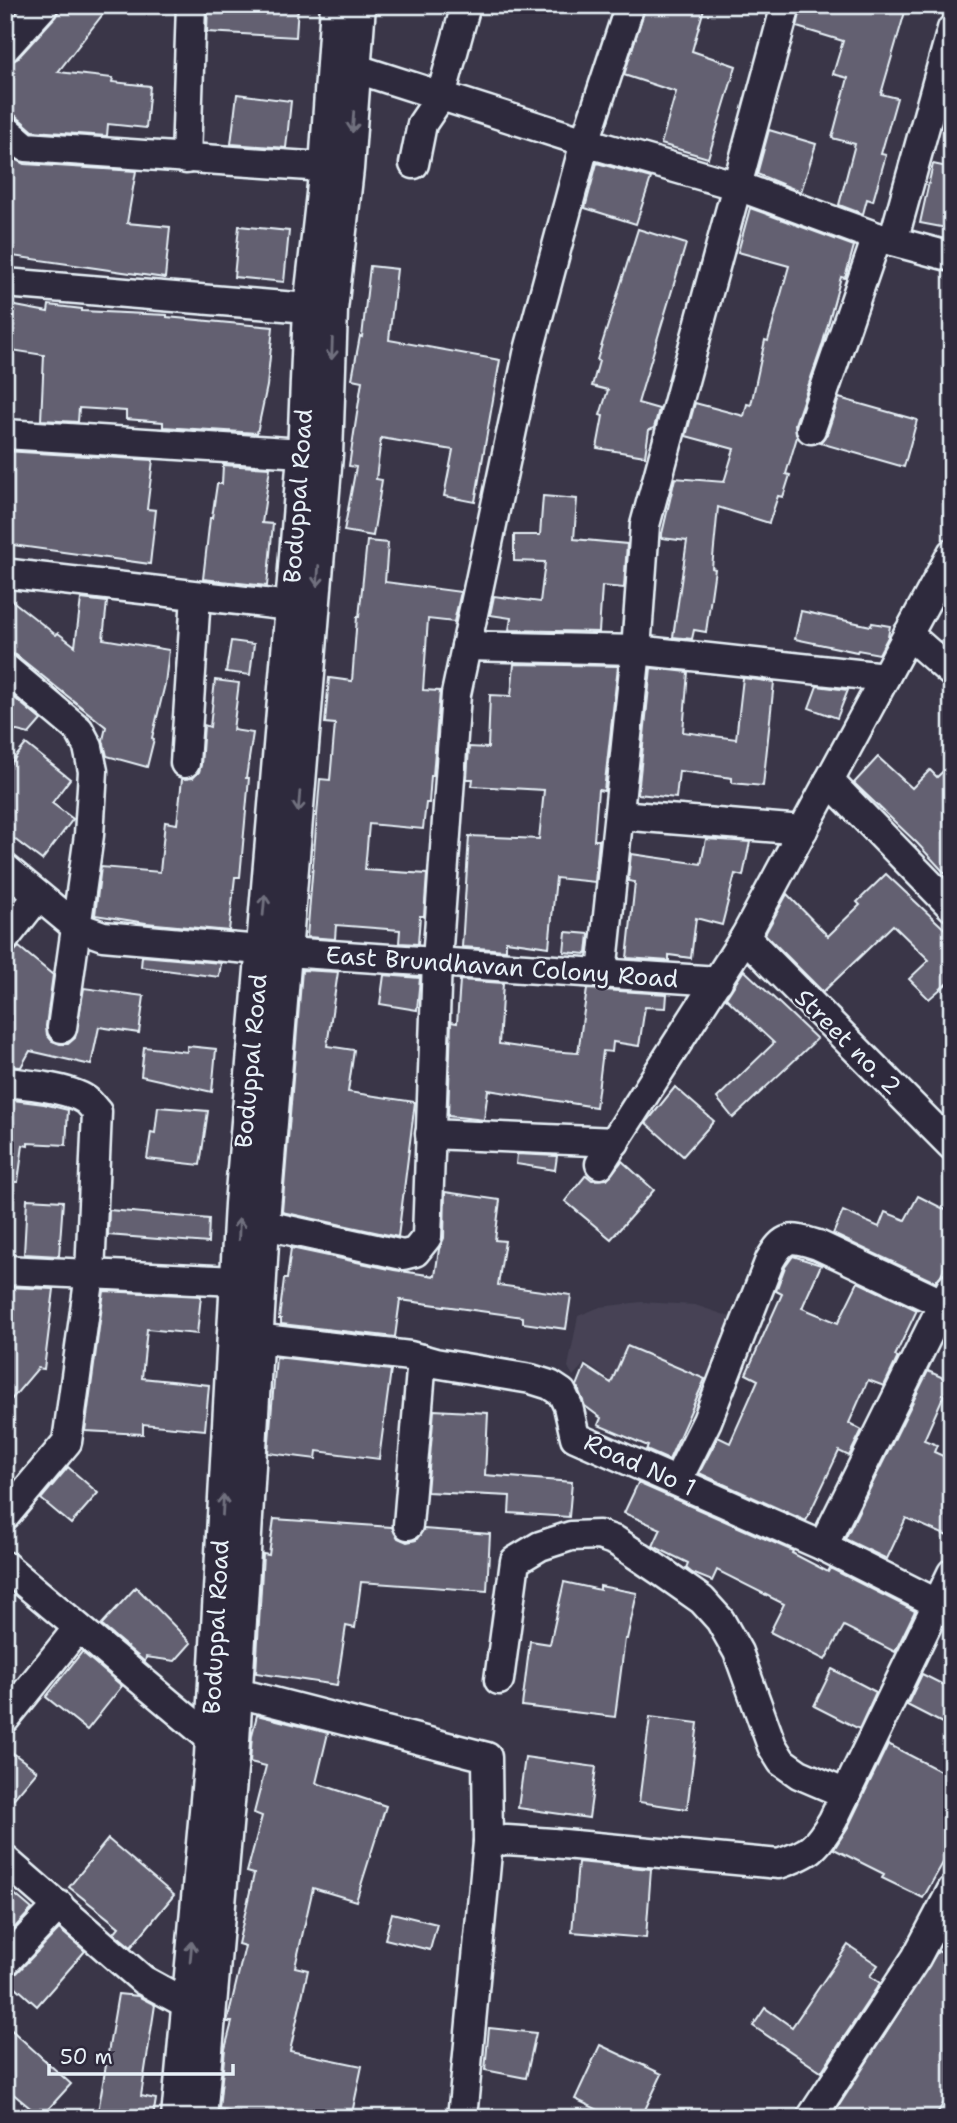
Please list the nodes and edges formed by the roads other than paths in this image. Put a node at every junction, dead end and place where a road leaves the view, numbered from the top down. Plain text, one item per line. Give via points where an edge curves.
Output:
1 (44, 5) edge
2 (191, 5) edge
3 (335, 5) edge
4 (361, 5) edge
5 (466, 5) edge
6 (630, 5) edge
7 (786, 5) edge
8 (952, 29) edge
9 (5, 48) edge
10 (357, 69) junction
11 (441, 96) junction
12 (5, 129) edge
13 (584, 142) junction
14 (186, 159) junction
15 (414, 164) dead end
16 (324, 167) junction
17 (738, 186) junction
18 (885, 239) junction
19 (952, 257) edge
20 (5, 283) edge
21 (308, 308) junction
22 (811, 429) dead end
23 (5, 434) edge
24 (315, 454) junction
25 (952, 553) edge
26 (11, 574) dead end
27 (196, 596) junction
28 (290, 606) junction
29 (908, 634) junction
30 (466, 646) junction
31 (636, 650) junction
32 (5, 668) edge
33 (952, 673) edge
34 (885, 677) junction
35 (185, 763) dead end
36 (829, 781) junction
37 (619, 815) junction
38 (803, 830) junction
39 (5, 868) edge
40 (38, 896) junction
41 (952, 907) edge
42 (75, 926) junction
43 (745, 937) junction
44 (5, 938) edge
45 (273, 951) junction
46 (437, 961) junction
47 (602, 973) junction
48 (718, 981) junction
49 (62, 1028) dead end
50 (5, 1082) edge
51 (430, 1134) junction
52 (952, 1146) edge
53 (265, 1225) junction
54 (5, 1270) edge
55 (90, 1274) junction
56 (236, 1281) junction
57 (949, 1300) edge
58 (244, 1336) junction
59 (422, 1359) junction
60 (677, 1481) junction
61 (5, 1516) edge
62 (408, 1525) dead end
63 (823, 1546) junction
64 (5, 1566) edge
65 (952, 1573) edge
66 (944, 1607) edge
67 (78, 1628) junction
68 (499, 1680) dead end
69 (238, 1693) junction
70 (5, 1719) edge
71 (210, 1738) junction
72 (846, 1794) junction
73 (488, 1842) junction
74 (5, 1860) edge
75 (952, 1890) edge
76 (59, 1905) junction
77 (5, 1962) edge
78 (199, 2008) junction
79 (176, 2118) edge
80 (202, 2118) edge
81 (462, 2118) edge
82 (811, 2118) edge

1 - 9 street
2 - 14 street
3 - 16 street, Boduppal Road
4 - 10 street, Boduppal Road
5 - 11 street
6 - 13 street
7 - 17 street
8 - 18 street
10 - 11 street
10 -> 24 street, Boduppal Road
11 - 13 street
11 - 15 street via 422,124
12 - 14 street via 26,147
13 - 17 street
13 - 30 street via 528,354
14 - 16 street
16 - 21 street, Boduppal Road
17 - 18 street
17 - 31 street via 645,524
18 - 19 street
18 - 22 street
20 - 21 street
21 - 24 street, Boduppal Road
23 - 24 street
24 - 28 street, Boduppal Road
24 -> 45 street, Boduppal Road
25 - 29 street
26 - 27 street
27 - 28 street
27 - 35 street
45 -> 28 street, Boduppal Road
29 - 33 street
29 - 34 street
30 - 31 street
30 - 46 street via 456,694
31 - 34 street
31 - 37 street
32 - 42 street via 79,730 89,747 93,771 89,835
34 - 36 street
36 - 38 street
36 - 41 street
37 - 38 street
37 - 47 street
38 - 43 street
39 - 40 street
40 - 42 street
40 - 44 street
42 - 45 street, East Brundhavan Colony Road via 103,936
42 - 49 street
43 - 48 street
43 - 52 street, Street no. 2
45 - 46 street, East Brundhavan Colony Road
45 - 53 street, Boduppal Road
56 -> 45 street, Boduppal Road via 239,1204
46 - 47 street, East Brundhavan Colony Road
46 - 51 street
47 - 48 street, East Brundhavan Colony Road
48 - 51 street via 608,1153
50 - 55 street via 64,1092 85,1099 97,1112
51 - 53 street via 427,1237 415,1252 403,1255
53 - 58 street, Boduppal Road
54 - 55 street
55 - 56 street
55 - 61 street via 67,1442
56 - 58 street, Boduppal Road
57 - 60 street via 818,1245 786,1240 770,1259 707,1421
57 - 63 street
58 - 59 street, Road No 1
58 - 69 street, Boduppal Road
71 -> 58 street, Boduppal Road
59 - 60 street, Road No 1 via 550,1385 568,1406 575,1437
59 - 62 street
60 - 63 street, Road No 1
63 - 66 street, Road No 1
64 - 67 street
65 - 66 street
66 - 72 street
67 - 70 street
67 - 71 street
68 - 72 street via 514,1561 571,1536 599,1535 617,1541 702,1600 738,1652 782,1762
69 - 73 street via 487,1757
69 - 78 street, Boduppal Road
78 -> 71 street, Boduppal Road
72 - 73 street via 822,1840 807,1854 779,1864 553,1843
73 - 81 street
74 - 76 street
75 - 82 street via 916,1958
76 - 77 street
76 - 78 street via 143,1980
78 - 79 street, Boduppal Road
78 - 80 street, Boduppal Road

